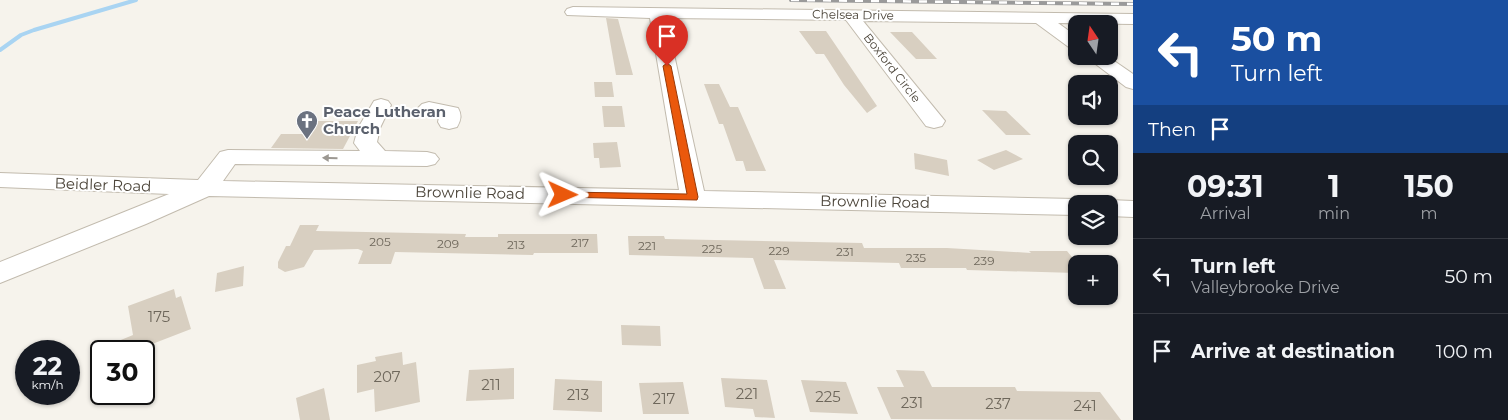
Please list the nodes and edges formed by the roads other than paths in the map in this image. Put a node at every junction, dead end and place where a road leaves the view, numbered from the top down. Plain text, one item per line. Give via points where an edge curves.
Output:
1 (573, 12) dead end
2 (657, 13) junction
3 (850, 15) junction
4 (1039, 18) junction
5 (1133, 19) edge
6 (1068, 38) edge
7 (1107, 65) edge
8 (1133, 83) edge
9 (381, 105) dead end
10 (429, 108) dead end
11 (934, 121) dead end
12 (449, 122) dead end
13 (379, 159) junction
14 (427, 160) dead end
15 (0, 180) edge
16 (205, 188) junction
17 (693, 197) junction
18 (1068, 207) edge
19 (1118, 208) edge
20 (1133, 209) edge
21 (0, 273) edge

1 - 2 street, Chelsea Drive
2 - 3 street, Chelsea Drive
2 - 17 street
3 - 4 street, Chelsea Drive
3 - 11 street, Boxford Circle
4 - 5 street, Chelsea Drive
4 - 6 street
7 - 8 street
9 - 13 street via 365,143
10 - 12 street via 450,113
13 - 14 street
13 -> 16 street via 228,156
15 - 16 street, Beidler Road
16 - 17 street, Brownlie Road
16 - 21 street, Brownlie Road
17 - 18 street, Brownlie Road
19 - 20 street

